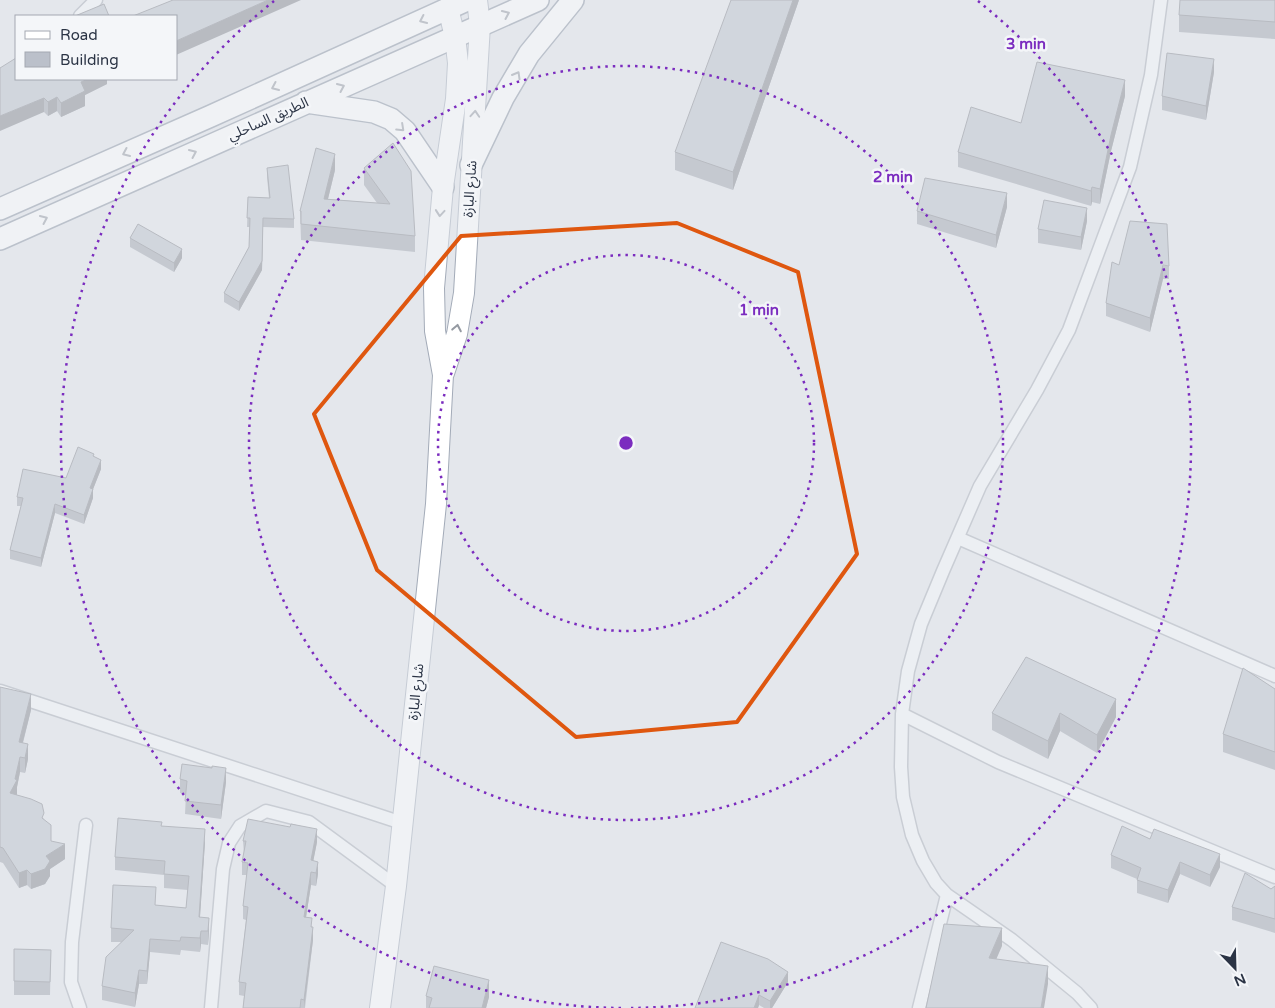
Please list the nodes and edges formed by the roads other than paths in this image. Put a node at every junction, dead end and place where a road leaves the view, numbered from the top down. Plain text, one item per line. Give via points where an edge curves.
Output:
1 (96, 0) edge
2 (477, 0) edge
3 (538, 0) edge
4 (574, 0) edge
5 (1161, 0) edge
6 (458, 4) edge
7 (81, 15) edge
8 (480, 25) junction
9 (455, 37) junction
10 (306, 102) junction
11 (471, 165) junction
12 (443, 187) junction
13 (0, 209) edge
14 (0, 239) edge
15 (443, 375) junction
16 (958, 538) junction
17 (1275, 676) edge
18 (0, 691) edge
19 (902, 714) junction
20 (402, 823) junction
21 (86, 825) dead end
22 (1275, 877) edge
23 (396, 886) junction
24 (946, 895) junction
25 (80, 1008) edge
26 (211, 1008) edge
27 (380, 1008) edge
28 (919, 1008) edge
29 (1091, 1008) edge

1 - 7 street
2 - 8 main road, شارع البازة
8 -> 3 highway, الطريق الساحلي
11 -> 4 highway via 503,98 529,54
5 - 16 street via 1151,75 1130,166 1092,270 1069,330 980,486
6 - 9 main road, شارع البازة
6 -> 13 highway, الطريق الساحلي
8 - 9 highway, الطريق الساحلي
11 -> 8 main road, شارع البازة
10 -> 9 highway, الطريق الساحلي
9 - 12 main road, شارع البازة via 458,63 456,99
10 -> 12 highway via 374,112 391,119 405,131
14 -> 10 highway, الطريق الساحلي
15 -> 11 main road, شارع البازة via 457,334 464,293
12 -> 15 main road, شارع البازة via 434,288 435,330
15 - 20 main road, شارع البازة via 436,504
16 - 17 street
16 - 19 street via 921,624 908,671
18 - 20 street
19 - 22 street via 998,762
19 - 24 street via 900,767 912,836 923,861
20 - 23 main road, شارع البازة
21 - 25 street via 72,942 71,982
23 - 26 street via 309,822 266,811 240,826 229,843 223,869
23 - 27 main road, شارع البازة
24 - 28 street
24 - 29 street via 1012,940 1077,992

